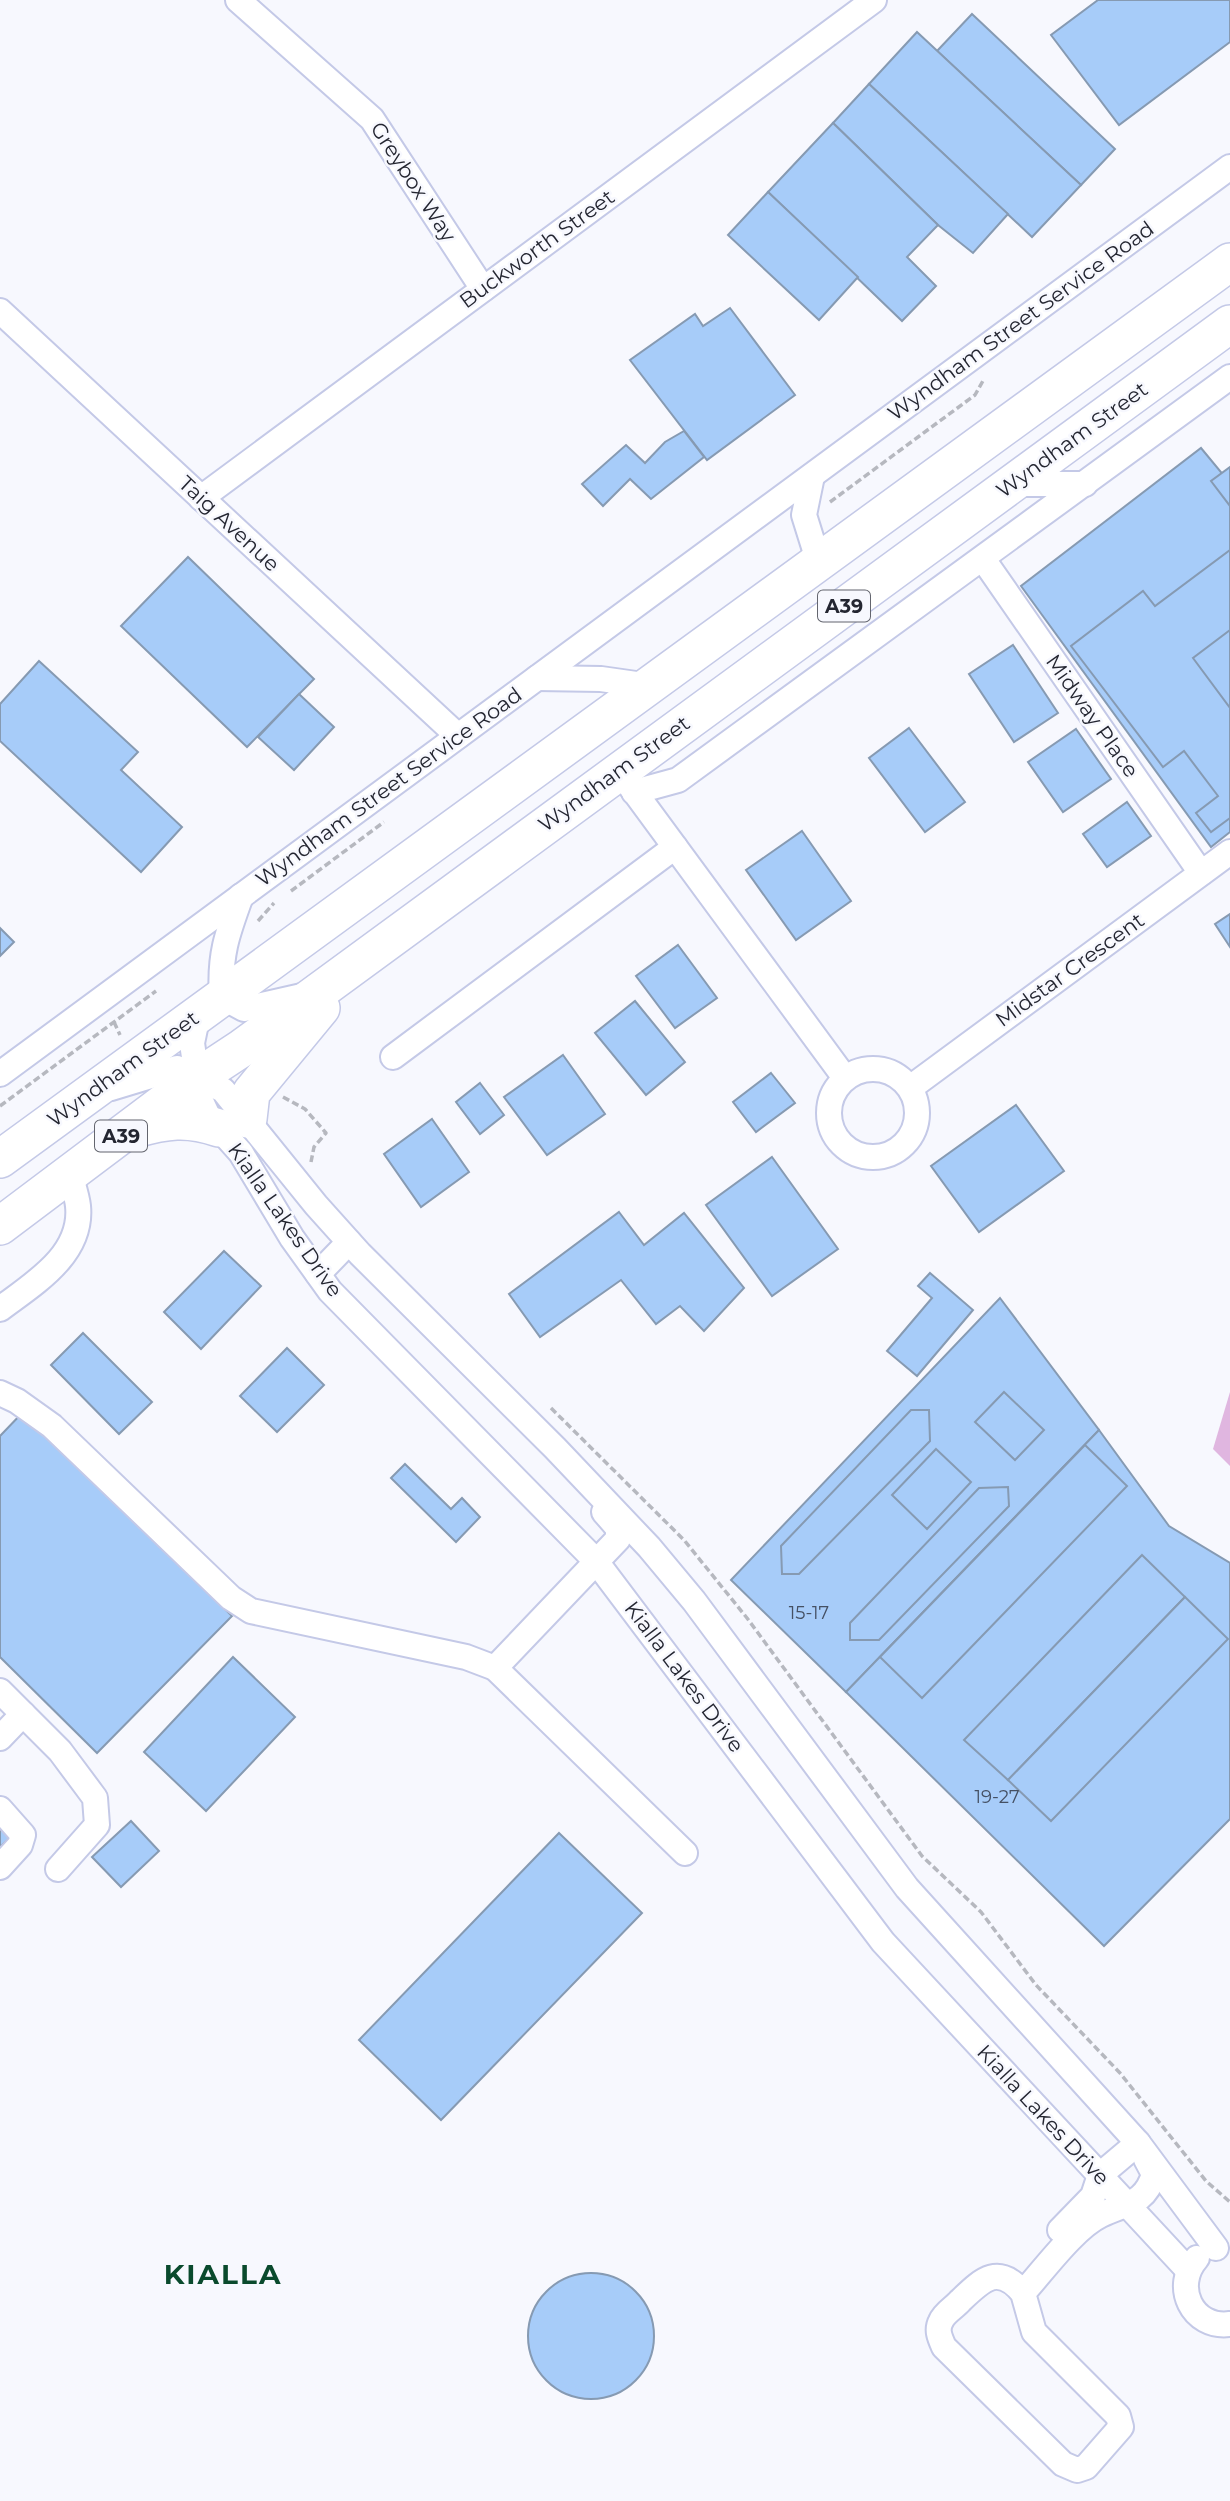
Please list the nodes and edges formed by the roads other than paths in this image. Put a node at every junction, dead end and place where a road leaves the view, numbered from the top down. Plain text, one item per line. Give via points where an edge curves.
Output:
1 (238, 0) edge
2 (874, 0) edge
3 (1230, 167) edge
4 (1230, 262) edge
5 (483, 289) junction
6 (0, 311) edge
7 (1230, 324) edge
8 (1230, 377) edge
9 (812, 475) junction
10 (1013, 484) junction
11 (1085, 484) junction
12 (201, 498) junction
13 (983, 559) junction
14 (818, 563) junction
15 (779, 591) junction
16 (859, 595) junction
17 (822, 622) junction
18 (828, 671) junction
19 (537, 678) junction
20 (650, 686) junction
21 (458, 736) junction
22 (678, 780) junction
23 (626, 781) junction
24 (660, 827) junction
25 (675, 847) junction
26 (1230, 852) edge
27 (1202, 873) junction
28 (242, 896) junction
29 (354, 966) junction
30 (319, 991) junction
31 (210, 1006) junction
32 (393, 1057) dead end
33 (0, 1074) edge
34 (198, 1077) junction
35 (845, 1078) junction
36 (910, 1088) junction
37 (84, 1096) junction
38 (233, 1123) junction
39 (127, 1132) junction
40 (0, 1160) edge
41 (70, 1174) junction
42 (0, 1226) edge
43 (349, 1242) junction
44 (318, 1274) junction
45 (0, 1310) edge
46 (0, 1393) edge
47 (555, 1448) junction
48 (596, 1560) junction
49 (495, 1668) junction
50 (0, 1692) edge
51 (23, 1714) junction
52 (0, 1738) edge
53 (0, 1809) edge
54 (685, 1853) dead end
55 (0, 1867) edge
56 (58, 1869) dead end
57 (1138, 2143) junction
58 (1100, 2175) junction
59 (1128, 2206) junction
60 (1223, 2248) edge
61 (1188, 2270) junction
62 (1017, 2287) junction
63 (1228, 2329) edge

1 - 5 street, Greybox Way via 372,119
2 - 5 street, Buckworth Street
3 - 9 street, Wyndham Street Service Road
4 - 14 highway, Wyndham Street / A39
5 - 12 street, Buckworth Street
6 - 12 street, Taig Avenue
7 - 10 highway, Wyndham Street / A39
8 - 11 street
9 - 14 street via 805,519
9 - 19 street, Wyndham Street Service Road
10 - 11 street
10 - 16 highway, Wyndham Street / A39
11 - 13 street
12 - 21 street, Taig Avenue
13 - 18 street
13 - 27 street, Midway Place
14 - 15 highway, Wyndham Street / A39
14 - 16 highway
15 - 17 highway
15 - 20 highway, Wyndham Street / A39
16 - 17 highway, Wyndham Street / A39
17 - 18 street
17 - 23 highway, Wyndham Street / A39
18 - 22 street
19 - 20 street, Wyndham Street Service Road via 601,679
19 - 21 street, Wyndham Street Service Road
20 - 31 highway, Wyndham Street / A39
21 - 28 street, Wyndham Street Service Road
22 - 23 street
22 - 24 street
23 - 24 street
23 - 29 highway, Wyndham Street / A39
24 - 25 street
25 - 32 street
25 - 35 street
26 - 27 street, Midstar Crescent
27 - 36 street, Midstar Crescent
28 - 31 street, Wyndham Street Service Road via 223,944
28 - 33 street, Wyndham Street Service Road
29 - 30 highway, Wyndham Street / A39
29 - 38 highway via 251,1093
30 - 31 street via 244,1009
30 - 34 highway, Wyndham Street / A39
31 - 34 street via 192,1043
31 - 37 highway, Wyndham Street / A39
34 - 37 street, Kialla Lakes Drive via 177,1068
34 - 38 street, Kialla Lakes Drive via 223,1090
34 - 39 highway, Wyndham Street / A39
35 - 36 street via 874,1068 889,1071
35 - 36 street via 832,1096 831,1127 852,1152 867,1157 897,1150 913,1132 918,1117
37 - 40 highway, Wyndham Street / A39
38 - 39 highway via 171,1119
38 - 43 street, Kialla Lakes Drive
38 - 44 street, Kialla Lakes Drive via 241,1153
39 - 41 highway, Wyndham Street / A39
40 - 41 highway via 29,1159
41 - 42 highway, Wyndham Street / A39
41 - 45 street via 79,1208 74,1237 54,1267
43 - 44 street
43 - 47 street, Kialla Lakes Drive
44 - 48 street, Kialla Lakes Drive
46 - 49 street via 52,1426 231,1598 251,1611 466,1657
47 - 48 street via 618,1528 618,1539
47 - 57 street, Kialla Lakes Drive via 694,1601 907,1888
48 - 49 street
48 - 58 street, Kialla Lakes Drive via 883,1942
49 - 54 street
50 - 51 street
51 - 52 street
51 - 56 street via 60,1751 99,1809 90,1836
53 - 55 street via 23,1835 20,1846
57 - 58 street
57 - 59 street via 1154,2174 1150,2188
57 - 60 street, Kialla Lakes Drive
58 - 59 street, Kialla Lakes Drive
58 - 62 street via 1093,2196
59 - 61 street, Kialla Lakes Drive
59 - 62 street via 1086,2225
60 - 61 street via 1195,2260
61 - 63 street via 1186,2296 1191,2308
62 - 62 street via 1034,2332 1118,2416 1121,2427 1086,2467 1077,2470 1063,2464 944,2347 938,2335 941,2320 982,2279 994,2275

